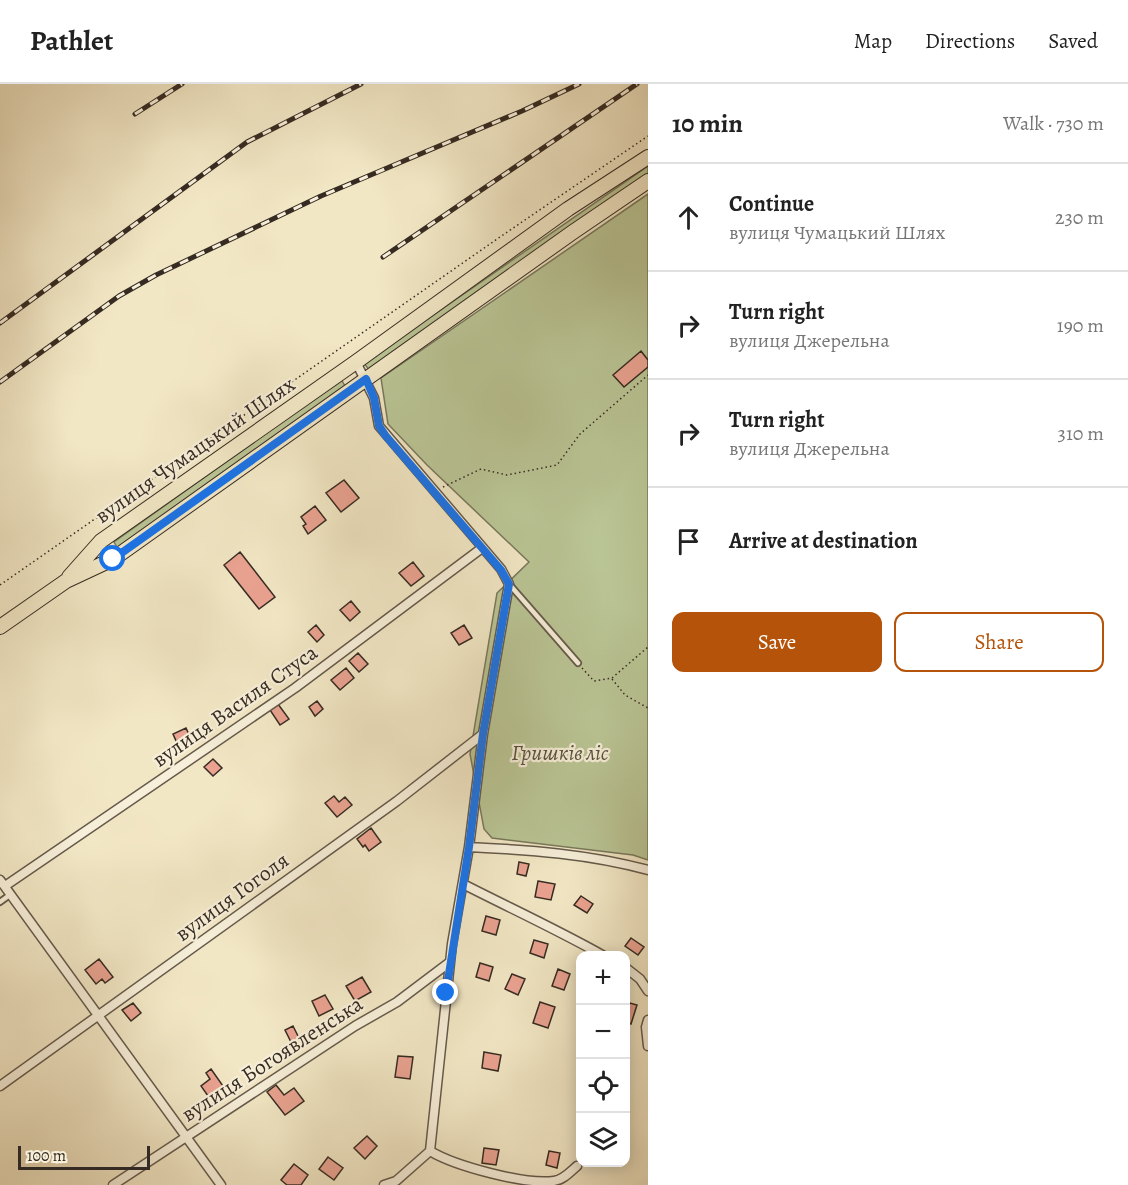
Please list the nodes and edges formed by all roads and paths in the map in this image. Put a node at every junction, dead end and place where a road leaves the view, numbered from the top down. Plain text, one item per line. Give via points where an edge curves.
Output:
1 (648, 136) edge
2 (648, 157) edge
3 (648, 181) edge
4 (356, 362) junction
5 (648, 375) edge
6 (366, 379) junction
7 (433, 492) junction
8 (482, 548) junction
9 (66, 581) junction
10 (509, 584) junction
11 (0, 585) edge
12 (0, 627) edge
13 (648, 647) edge
14 (578, 663) joint
15 (612, 678) junction
16 (648, 708) edge
17 (483, 734) junction
18 (469, 847) junction
19 (648, 870) edge
20 (2, 883) edge
21 (463, 884) junction
22 (11, 894) junction
23 (0, 902) edge
24 (595, 951) edge
25 (450, 962) junction
26 (630, 971) edge
27 (648, 992) edge
28 (98, 1015) junction
29 (648, 1020) edge
30 (648, 1046) edge
31 (0, 1086) edge
32 (185, 1137) junction
33 (430, 1150) junction
34 (576, 1167) edge
35 (113, 1185) edge
36 (221, 1185) edge
37 (384, 1185) edge

1 - 11 path
2 - 4 main road, вулиця Чумацький Шлях via 568,209
3 - 6 main road, вулиця Чумацький Шлях
4 - 6 street
4 - 9 main road, вулиця Чумацький Шлях via 101,541
5 - 7 path via 580,434 557,465 507,475 480,469
6 - 7 street via 379,426
6 - 9 main road, вулиця Чумацький Шлях via 113,559
7 - 8 street
8 - 10 street
8 - 20 street, вулиця Василя Стуса via 295,688
9 - 12 main road, вулиця Чумацький Шлях
10 - 14 lane
10 - 17 street
13 - 15 path
14 - 15 path via 594,681
15 - 16 path via 625,695
17 - 18 street
17 - 28 street, вулиця Гоголя via 397,801
18 - 19 street via 586,856
18 - 21 street
20 - 22 street
21 - 24 street
21 - 25 street
22 - 23 lane
22 - 28 street
25 - 32 street, вулиця Богоявленська via 397,1002
25 - 33 street
26 - 27 street
28 - 31 street, вулиця Гоголя
28 - 32 street
29 - 30 street
32 - 35 street, вулиця Богоявленська
32 - 36 street
33 - 34 street via 460,1166 530,1181 555,1181
33 - 37 street via 396,1180

